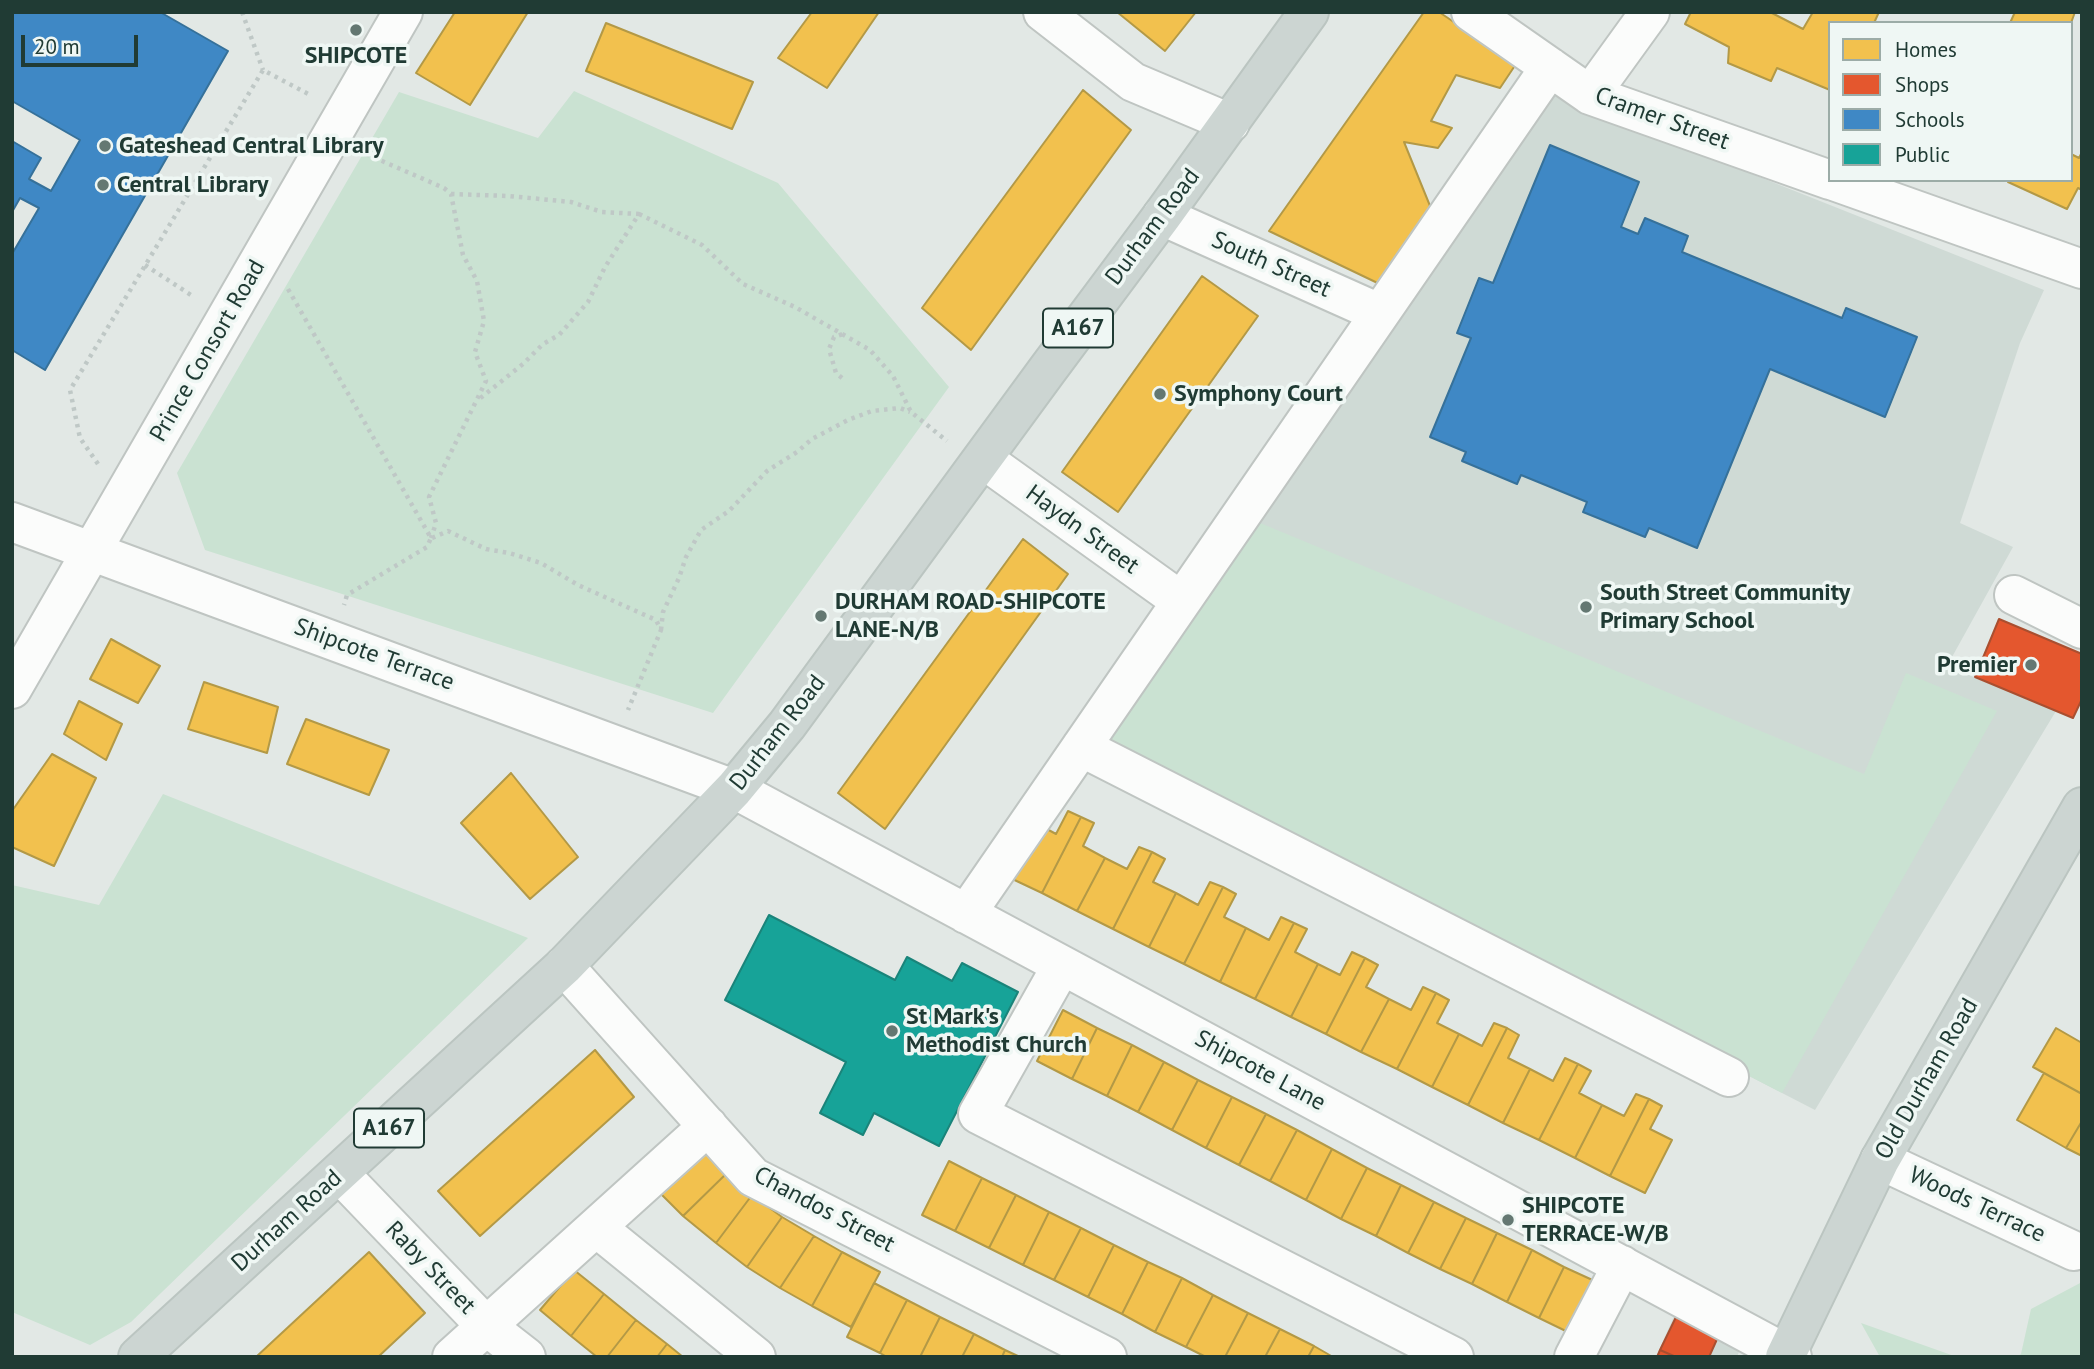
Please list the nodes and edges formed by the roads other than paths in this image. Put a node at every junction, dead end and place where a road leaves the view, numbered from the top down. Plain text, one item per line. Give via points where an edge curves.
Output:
1 (403, 12) edge
2 (1043, 12) edge
3 (1309, 12) edge
4 (1471, 12) edge
5 (1650, 12) edge
6 (1550, 67) junction
7 (1590, 95) junction
8 (1230, 123) junction
9 (1828, 179) edge
10 (1836, 182) edge
11 (1162, 216) junction
12 (2082, 269) edge
13 (1379, 313) junction
14 (980, 462) junction
15 (12, 522) edge
16 (92, 551) junction
17 (2014, 595) dead end
18 (1181, 601) junction
19 (2082, 629) edge
20 (12, 689) edge
21 (1081, 747) junction
22 (734, 789) junction
23 (2082, 807) edge
24 (967, 914) junction
25 (1062, 965) junction
26 (564, 966) junction
27 (1729, 1077) dead end
28 (708, 1126) junction
29 (1880, 1160) junction
30 (340, 1174) junction
31 (597, 1228) junction
32 (2074, 1251) dead end
33 (1622, 1265) junction
34 (485, 1325) junction
35 (1101, 1355) edge
36 (1788, 1355) edge
37 (138, 1357) edge
38 (452, 1357) edge
39 (526, 1357) edge
40 (756, 1357) edge
41 (1454, 1357) edge
42 (1574, 1357) edge

1 - 16 street, Prince Consort Road
2 - 8 street via 1133,82
3 - 8 main road, Durham Road / A167
4 - 6 street, Cramer Street
5 - 7 street
6 - 7 street, Cramer Street
6 - 13 street
7 - 9 street, Cramer Street
8 - 11 main road, Durham Road / A167
10 - 12 street, Cramer Street
11 - 13 street, South Street
11 - 14 main road, Durham Road / A167
13 - 18 street
14 - 18 street, Haydn Street
14 - 22 main road, Durham Road / A167 via 788,725
15 - 16 street, Shipcote Terrace
16 - 20 street, Prince Consort Road
16 - 22 street, Shipcote Terrace
17 - 19 street
18 - 21 street
21 - 24 street
21 - 27 street
22 - 24 street, Shipcote Lane
22 - 26 main road, Durham Road / A167
23 - 29 main road, Old Durham Road
24 - 25 street, Shipcote Lane
25 - 33 street, Shipcote Lane
25 - 41 street via 978,1114
26 - 28 street, Chandos Street
26 - 30 main road, Durham Road / A167
28 - 31 street
28 - 35 street, Chandos Street via 753,1177
29 - 32 street, Woods Terrace
29 - 36 main road, Old Durham Road
30 - 34 street, Raby Street
30 - 37 main road, Durham Road / A167
31 - 34 street
31 - 40 street
33 - 36 street, Shipcote Lane
33 - 42 street
34 - 38 street
34 - 39 street, Raby Street

